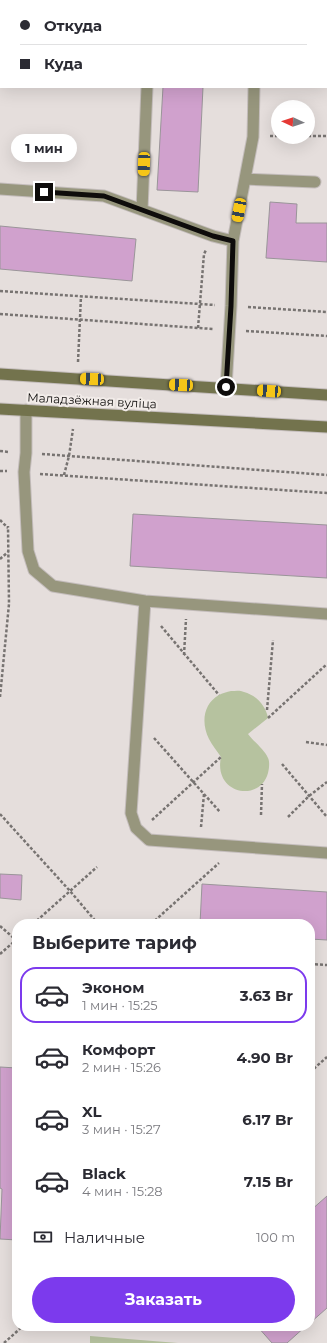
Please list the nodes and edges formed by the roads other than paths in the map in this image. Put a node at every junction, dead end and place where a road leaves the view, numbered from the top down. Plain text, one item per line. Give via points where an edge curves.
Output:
1 (147, 88) edge
2 (254, 88) edge
3 (245, 179) junction
4 (315, 182) dead end
5 (0, 189) edge
6 (142, 210) junction
7 (233, 241) junction
8 (0, 374) edge
9 (226, 387) junction
10 (327, 395) edge
11 (0, 409) edge
12 (26, 410) junction
13 (327, 427) edge
14 (145, 601) junction
15 (327, 614) edge
16 (327, 852) edge

1 - 6 lane
2 - 3 lane via 253,136
3 - 4 lane
3 - 7 lane
5 - 6 lane via 104,196
6 - 7 lane
7 - 9 lane
8 - 9 main road, Маладзёжная вуліца
9 - 10 main road, Маладзёжная вуліца
11 - 12 main road, Маладзёжная вуліца
12 - 13 main road, Маладзёжная вуліца
12 - 14 lane via 24,472 28,551 34,570 53,586
14 - 15 lane
14 - 16 lane via 131,813 136,828 149,840

